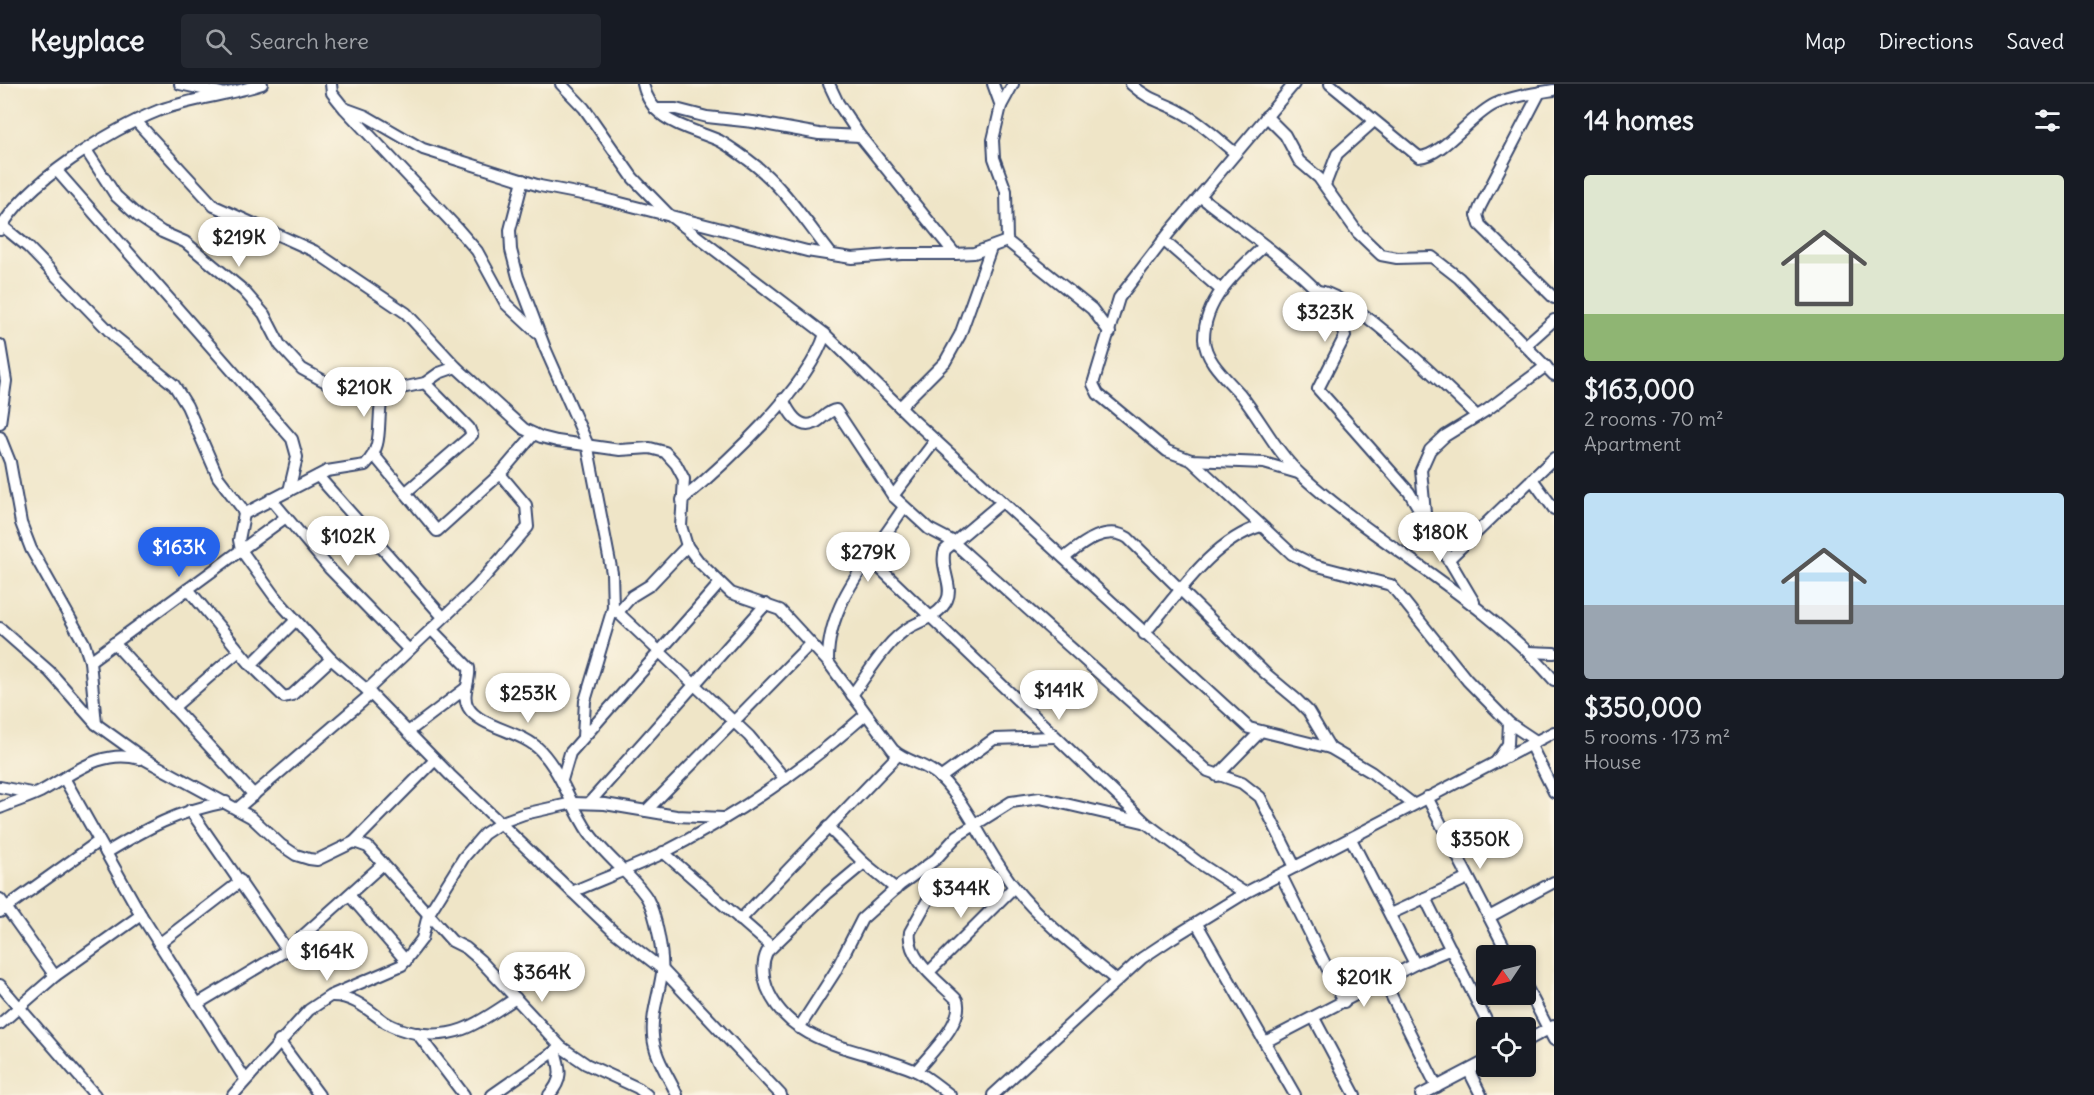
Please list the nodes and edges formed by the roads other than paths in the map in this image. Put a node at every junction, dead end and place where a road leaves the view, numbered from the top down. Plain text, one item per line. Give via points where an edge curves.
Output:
1 (180, 84) edge
2 (262, 84) edge
3 (331, 84) edge
4 (561, 84) edge
5 (644, 84) edge
6 (829, 84) edge
7 (993, 84) edge
8 (1013, 84) edge
9 (1131, 84) edge
10 (1330, 84) edge
11 (1289, 86) edge
12 (1548, 91) edge
13 (225, 93) junction
14 (1554, 102) edge
15 (1002, 106) junction
16 (344, 108) junction
17 (655, 109) junction
18 (1266, 116) junction
19 (1374, 121) junction
20 (136, 122) junction
21 (860, 135) junction
22 (86, 150) junction
23 (1235, 153) junction
24 (57, 171) junction
25 (523, 180) junction
26 (1325, 185) junction
27 (1201, 197) junction
28 (669, 215) junction
29 (1, 227) edge
30 (1163, 240) junction
31 (1007, 241) junction
32 (1264, 246) junction
33 (991, 248) junction
34 (955, 254) junction
35 (832, 255) junction
36 (1222, 291) junction
37 (1318, 291) junction
38 (1554, 298) edge
39 (1554, 320) edge
40 (1110, 333) junction
41 (825, 334) junction
42 (542, 341) junction
43 (0, 345) edge
44 (1526, 345) junction
45 (1546, 366) junction
46 (456, 367) junction
47 (1554, 375) edge
48 (425, 383) junction
49 (383, 394) junction
50 (783, 399) junction
51 (900, 406) junction
52 (1477, 416) junction
53 (0, 423) edge
54 (534, 434) junction
55 (0, 437) edge
56 (935, 441) junction
57 (587, 443) junction
58 (374, 454) junction
59 (1554, 458) edge
60 (1191, 460) junction
61 (1299, 473) junction
62 (500, 474) junction
63 (318, 476) junction
64 (1532, 479) junction
65 (289, 491) junction
66 (405, 493) junction
67 (892, 496) junction
68 (271, 499) junction
69 (682, 500) junction
70 (1002, 502) junction
71 (904, 507) junction
72 (1554, 509) edge
73 (243, 514) junction
74 (286, 517) junction
75 (1426, 520) junction
76 (1261, 526) junction
77 (952, 541) junction
78 (687, 546) junction
79 (241, 550) junction
80 (868, 557) junction
81 (1064, 558) junction
82 (1448, 560) junction
83 (720, 583) junction
84 (188, 589) junction
85 (1182, 591) junction
86 (766, 604) junction
87 (1477, 608) junction
88 (615, 610) junction
89 (932, 616) junction
90 (443, 617) junction
91 (295, 621) junction
92 (0, 628) edge
93 (431, 629) junction
94 (1144, 634) junction
95 (114, 643) junction
96 (810, 644) junction
97 (409, 650) junction
98 (661, 650) junction
99 (239, 651) junction
100 (1528, 652) junction
101 (1554, 653) edge
102 (331, 659) junction
103 (90, 661) junction
104 (828, 662) junction
105 (250, 665) junction
106 (1554, 680) edge
107 (696, 684) junction
108 (466, 688) junction
109 (369, 692) junction
110 (852, 695) junction
111 (173, 708) junction
112 (865, 715) junction
113 (734, 721) junction
114 (96, 723) junction
115 (1509, 723) junction
116 (408, 732) junction
117 (1260, 732) junction
118 (1554, 732) edge
119 (583, 737) junction
120 (1055, 737) junction
121 (1533, 742) junction
122 (1330, 748) junction
123 (898, 755) junction
124 (146, 760) junction
125 (435, 760) junction
126 (1494, 765) junction
127 (1217, 776) junction
128 (64, 778) junction
129 (940, 778) junction
130 (785, 779) junction
131 (562, 780) junction
132 (0, 787) edge
133 (1554, 792) edge
134 (37, 793) junction
135 (254, 795) junction
136 (1427, 796) junction
137 (226, 802) junction
138 (590, 802) junction
139 (573, 803) junction
140 (1413, 804) junction
141 (0, 808) edge
142 (237, 809) junction
143 (190, 810) junction
144 (646, 811) junction
145 (723, 818) junction
146 (502, 822) junction
147 (1146, 823) junction
148 (828, 827) junction
149 (974, 827) junction
150 (1351, 838) junction
151 (99, 841) junction
152 (354, 842) junction
153 (663, 852) junction
154 (106, 853) junction
155 (864, 863) junction
156 (383, 864) junction
157 (1295, 867) junction
158 (924, 868) junction
159 (621, 871) junction
160 (1281, 875) junction
161 (1468, 878) junction
162 (242, 881) junction
163 (1554, 882) edge
164 (1014, 887) junction
165 (896, 889) junction
166 (572, 892) junction
167 (1245, 893) junction
168 (349, 895) junction
169 (1425, 898) junction
170 (2, 906) edge
171 (1390, 914) junction
172 (141, 915) junction
173 (428, 915) junction
174 (1489, 917) junction
175 (740, 920) junction
176 (1197, 924) junction
177 (159, 944) junction
178 (1503, 945) edge
179 (772, 947) junction
180 (1450, 949) junction
181 (287, 950) junction
182 (406, 961) junction
183 (1415, 964) junction
184 (662, 969) junction
185 (929, 972) junction
186 (55, 975) junction
187 (1116, 981) junction
188 (1384, 981) junction
189 (0, 986) edge
190 (330, 996) junction
191 (516, 998) junction
192 (1344, 1002) junction
193 (1536, 1003) edge
194 (197, 1004) junction
195 (19, 1007) junction
196 (1484, 1017) edge
197 (1314, 1018) junction
198 (0, 1024) edge
199 (799, 1028) junction
200 (1551, 1028) edge
201 (417, 1033) junction
202 (1536, 1036) edge
203 (1554, 1040) edge
204 (279, 1041) junction
205 (1265, 1042) junction
206 (558, 1049) junction
207 (1476, 1067) edge
208 (916, 1071) junction
209 (1469, 1071) junction
210 (245, 1079) junction
211 (1437, 1087) junction
212 (1002, 1090) edge
213 (237, 1093) edge
214 (95, 1095) edge
215 (319, 1095) edge
216 (464, 1095) edge
217 (492, 1095) edge
218 (549, 1095) edge
219 (647, 1095) edge
220 (677, 1095) edge
221 (782, 1095) edge
222 (950, 1095) edge
223 (993, 1095) edge
224 (1295, 1095) edge
225 (1355, 1095) edge
226 (1421, 1095) edge
227 (1481, 1095) edge

1 - 13 street
2 - 13 street
3 - 16 street via 332,93
4 - 28 street via 594,121 633,178
5 - 17 street
6 - 21 street
7 - 15 street
8 - 15 street
9 - 23 street via 1145,98 1172,107 1202,125
10 - 19 street
11 - 18 street
12 - 14 street
12 - 19 street via 1496,104 1423,157 1413,154
12 - 38 street via 1487,192 1478,215 1480,225
13 - 20 street via 161,110
15 - 31 street via 993,140 994,158 1006,191
16 - 25 street via 366,116 423,149
16 - 42 street via 477,251 506,304 531,325
17 - 21 street via 676,109 819,134
17 - 35 street via 681,129 720,141 770,177
18 - 23 street
18 - 26 street via 1285,135 1299,161
19 - 26 street via 1337,153
20 - 22 street
20 - 46 street via 214,206 314,251 387,298
21 - 34 street
22 - 24 street
22 - 49 street via 116,196 138,216 185,242 243,290 264,314 280,345 303,369 354,397
23 - 27 street
24 - 29 street via 16,206
24 - 65 street via 292,439 297,457
25 - 28 street
25 - 42 street via 510,230 511,250
26 - 44 street via 1359,233 1381,255 1432,256
27 - 30 street
27 - 32 street
28 - 35 street via 729,233
28 - 41 street
29 - 73 street via 28,247 115,337 174,385 218,477 234,495
30 - 36 street
30 - 40 street via 1119,298
31 - 33 street
31 - 40 street via 1092,309
32 - 36 street
32 - 37 street
33 - 34 street
33 - 51 street via 960,335 945,362
34 - 35 street via 852,258
36 - 61 street via 1205,330 1208,351 1220,373
37 - 52 street via 1336,296 1399,343
37 - 75 street via 1340,318 1346,336 1318,386 1320,393 1409,492
39 - 44 street
40 - 60 street via 1094,374 1098,394 1167,452
41 - 50 street via 812,364
41 - 51 street
42 - 57 street
43 - 53 street via 6,381
44 - 45 street
45 - 47 street
45 - 52 street
46 - 48 street
46 - 54 street
48 - 49 street
48 - 66 street via 472,433
49 - 58 street
50 - 67 street via 792,417 803,423 815,423 836,410
50 - 69 street via 734,454
51 - 56 street
52 - 75 street via 1445,436 1422,462 1421,494
54 - 57 street via 557,441
54 - 62 street
55 - 103 street via 31,549 84,643
56 - 67 street
56 - 70 street
57 - 69 street via 620,450 650,448 665,452 684,479
57 - 88 street via 612,573
58 - 63 street via 365,465 339,467
58 - 66 street
59 - 64 street
60 - 61 street via 1264,463
60 - 76 street
61 - 87 street via 1365,527
62 - 66 street via 436,531
62 - 90 street via 526,505 528,527 476,587
63 - 65 street
63 - 90 street
64 - 72 street
64 - 82 street
65 - 68 street
67 - 71 street
68 - 73 street
68 - 74 street
69 - 78 street via 681,526
70 - 77 street
70 - 81 street
71 - 77 street via 929,529
71 - 80 street
73 - 79 street
74 - 79 street
74 - 97 street via 329,568
75 - 82 street
76 - 85 street via 1227,544
76 - 115 street via 1292,555 1391,585 1441,650
77 - 89 street via 942,562 949,597
77 - 127 street
78 - 83 street
78 - 88 street via 650,585
79 - 84 street
79 - 91 street
80 - 89 street
80 - 104 street via 830,629
81 - 85 street via 1105,533 1119,533
81 - 94 street
82 - 87 street
83 - 86 street via 740,597
83 - 98 street
84 - 95 street
84 - 99 street
85 - 94 street
85 - 122 street via 1308,711
86 - 96 street via 780,610
86 - 107 street
87 - 100 street
88 - 98 street
88 - 119 street via 585,701
89 - 110 street via 901,634
89 - 120 street
90 - 93 street
91 - 102 street
91 - 105 street
92 - 114 street via 50,672
93 - 97 street
93 - 108 street via 470,668
94 - 117 street via 1249,728
95 - 103 street
95 - 111 street
96 - 104 street
96 - 113 street
97 - 109 street
98 - 107 street
98 - 119 street
99 - 105 street
99 - 111 street
100 - 101 street
100 - 106 street
102 - 105 street via 288,697
102 - 109 street
103 - 114 street
104 - 110 street
107 - 113 street
107 - 138 street
108 - 116 street
108 - 131 street via 469,710 485,722 528,740
109 - 116 street
109 - 135 street
110 - 112 street
111 - 135 street
112 - 123 street
112 - 130 street
113 - 130 street
113 - 144 street
114 - 124 street
115 - 121 street
115 - 126 street via 1508,744
116 - 125 street
117 - 122 street
117 - 127 street
118 - 121 street
119 - 131 street via 570,753
120 - 129 street via 994,739
120 - 147 street
121 - 126 street
121 - 133 street
122 - 140 street via 1371,772
123 - 129 street via 923,764
123 - 148 street
124 - 128 street via 103,757
124 - 137 street
125 - 146 street
125 - 152 street
126 - 136 street
127 - 157 street via 1242,783 1260,797
128 - 134 street
128 - 151 street
129 - 149 street via 957,796
130 - 145 street
131 - 139 street
132 - 134 street
134 - 141 street
135 - 142 street
136 - 140 street
136 - 161 street
137 - 142 street
137 - 143 street
138 - 139 street
138 - 144 street
139 - 146 street
139 - 159 street via 590,834
140 - 150 street
142 - 152 street via 281,845 309,859 317,860
143 - 154 street via 152,825
143 - 162 street
144 - 145 street
145 - 153 street
146 - 166 street
146 - 173 street via 484,834 465,857
147 - 149 street via 1027,798 1011,802
147 - 167 street
148 - 155 street
148 - 175 street
149 - 158 street via 957,836
149 - 164 street
150 - 157 street
150 - 171 street
151 - 154 street
151 - 170 street
152 - 156 street via 368,847
153 - 159 street
153 - 175 street
154 - 172 street
155 - 165 street
155 - 179 street
156 - 168 street
156 - 173 street
157 - 160 street
158 - 165 street
158 - 185 street via 934,890 909,940
159 - 166 street
159 - 184 street via 654,912
160 - 167 street
160 - 192 street
161 - 169 street
161 - 174 street
162 - 177 street
162 - 181 street
163 - 174 street
164 - 185 street
164 - 187 street via 1028,904
165 - 199 street via 862,919 835,972
166 - 184 street
167 - 176 street
168 - 181 street
168 - 182 street
169 - 171 street
169 - 180 street
170 - 186 street
171 - 183 street
172 - 177 street
172 - 186 street
173 - 182 street via 422,939
173 - 191 street
174 - 178 street
175 - 179 street
176 - 187 street via 1142,958
176 - 205 street
177 - 194 street
179 - 199 street via 763,961 765,982 776,1004
180 - 183 street
180 - 196 street
181 - 194 street
182 - 190 street via 389,973
183 - 188 street
184 - 220 street via 652,1022 653,1040
184 - 221 street
185 - 208 street via 957,1000 959,1008 949,1031
186 - 195 street
187 - 212 street
188 - 192 street
188 - 211 street
189 - 195 street
190 - 201 street via 344,996 388,1024
190 - 204 street via 309,1010
191 - 201 street via 467,1028 444,1036
191 - 206 street
192 - 197 street
193 - 200 street
194 - 210 street
195 - 198 street
195 - 214 street
197 - 205 street
197 - 225 street
199 - 208 street
200 - 202 street
200 - 203 street
201 - 216 street
204 - 210 street
204 - 215 street
205 - 224 street
206 - 217 street
206 - 218 street via 560,1081
206 - 219 street
207 - 209 street
208 - 222 street
209 - 211 street
209 - 227 street
210 - 213 street
211 - 226 street
212 - 223 street

